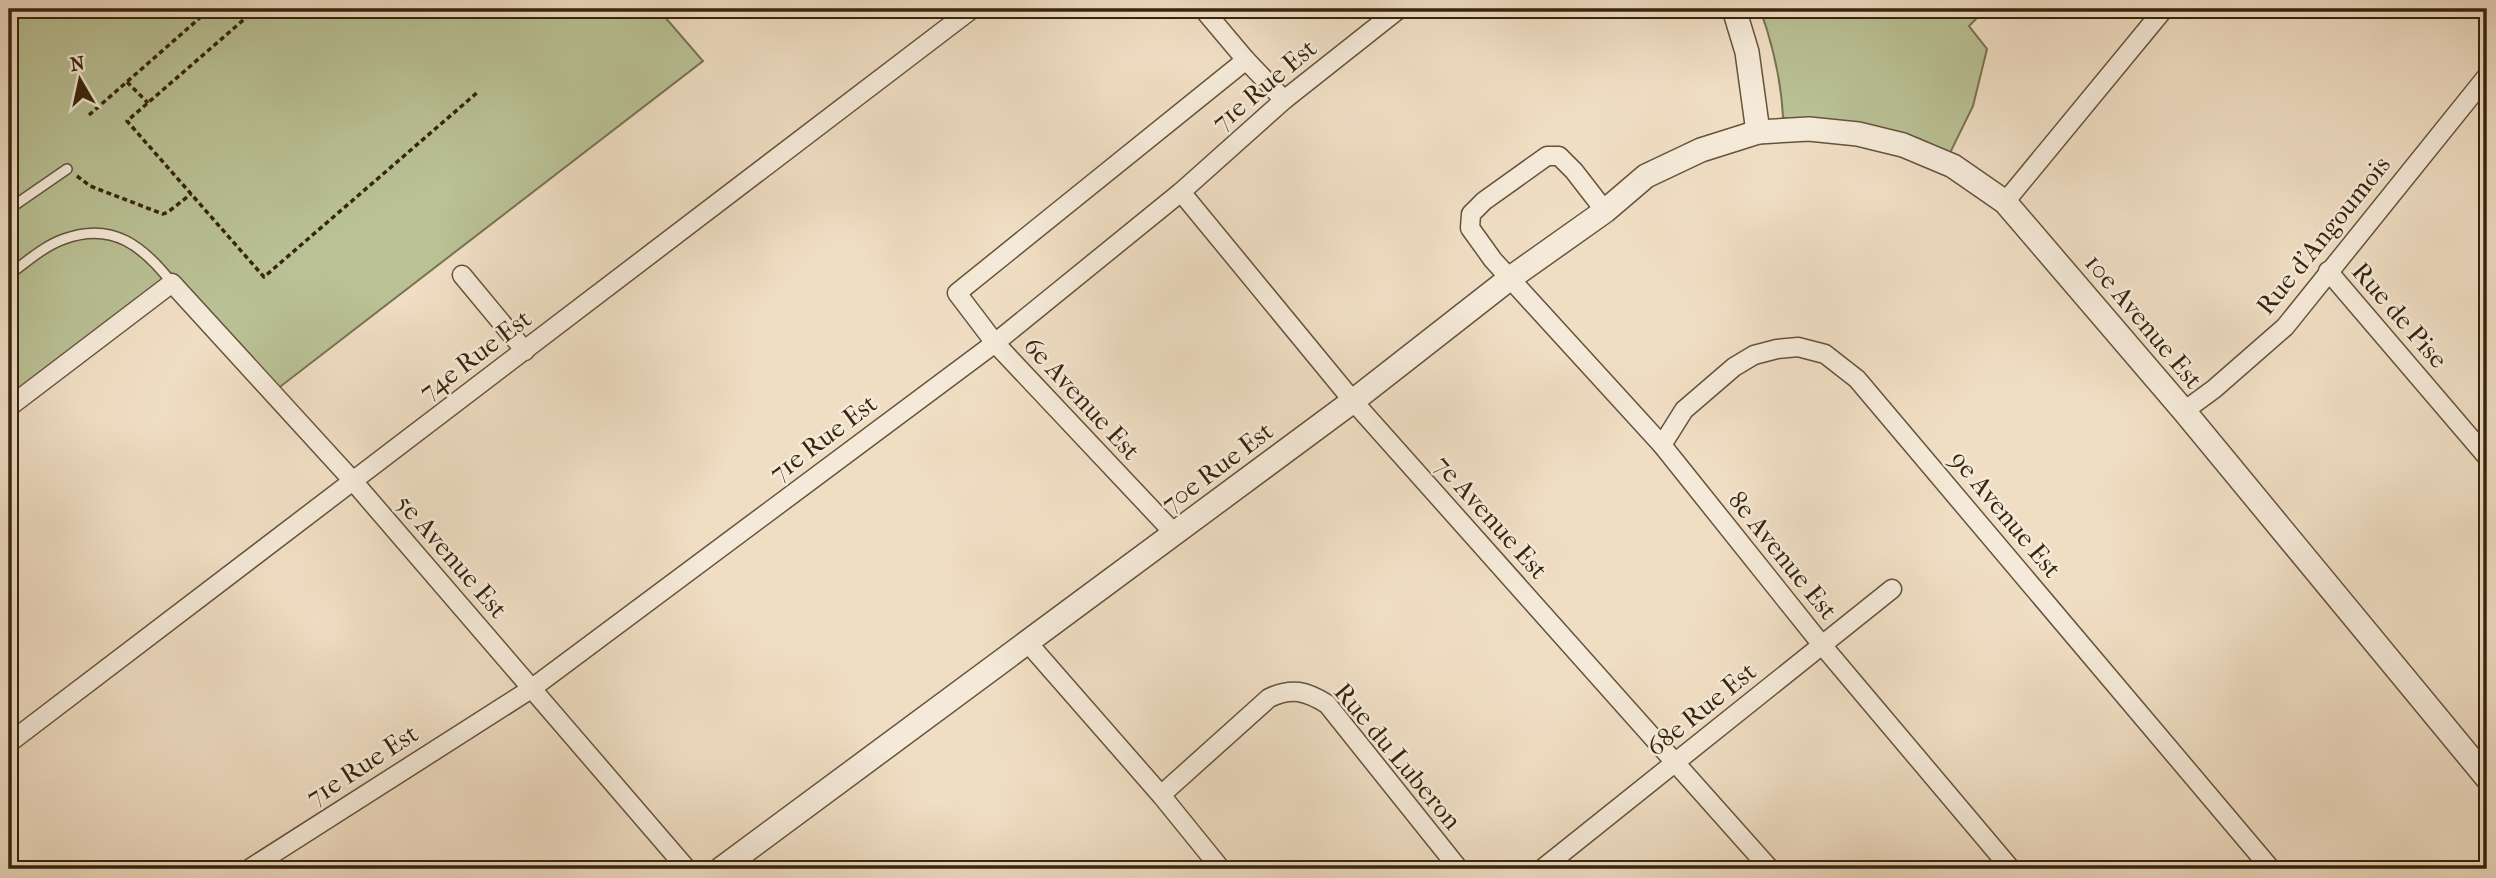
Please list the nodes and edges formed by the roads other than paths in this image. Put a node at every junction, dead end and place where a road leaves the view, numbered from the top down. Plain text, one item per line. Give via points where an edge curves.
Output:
1 (972, 9) edge
2 (1203, 9) edge
3 (1399, 9) edge
4 (1734, 9) edge
5 (2164, 9) edge
6 (1246, 60) junction
7 (2487, 76) edge
8 (1284, 100) junction
9 (1758, 132) junction
10 (67, 169) road end
11 (1181, 192) junction
12 (2005, 202) junction
13 (9, 209) edge
14 (1605, 211) junction
15 (2328, 271) junction
16 (9, 275) edge
17 (462, 275) dead end
18 (1509, 279) junction
19 (172, 283) junction
20 (957, 293) joint
21 (995, 343) junction
22 (525, 351) junction
23 (1353, 401) junction
24 (9, 407) edge
25 (2184, 411) junction
26 (1662, 445) junction
27 (2487, 457) edge
28 (353, 481) junction
29 (1174, 534) junction
30 (1892, 589) dead end
31 (1028, 643) junction
32 (1822, 645) junction
33 (531, 689) junction
34 (9, 743) edge
35 (1676, 762) junction
36 (2487, 778) edge
37 (1161, 795) junction
38 (249, 869) edge
39 (687, 869) edge
40 (721, 869) edge
41 (1221, 869) edge
42 (1459, 869) edge
43 (1542, 869) edge
44 (1770, 869) edge
45 (2011, 869) edge
46 (2271, 869) edge

1 - 22 street, 74e Rue Est
2 - 6 street
3 - 8 street, 71e Rue Est
4 - 9 street via 1747,52
5 - 12 street
6 - 8 street
6 - 20 street, 71e Rue Est
7 - 15 street, Rue d'Angoumois
8 - 11 street, 71e Rue Est
9 - 12 street, 10e Avenue Est via 1809,129 1903,145 1953,166
9 - 14 street, 70e Rue Est via 1701,150 1646,176
10 - 13 lane
11 - 21 street, 71e Rue Est
11 - 23 street, 7e Avenue Est
12 - 25 street, 10e Avenue Est
14 - 18 street, 70e Rue Est
14 - 18 street, 8e Avenue Est via 1559,156 1538,160 1471,214 1470,228
15 - 25 street, Rue d'Angoumois via 2285,327
15 - 27 street, Rue de Pise
16 - 19 lane via 44,249 88,234 108,235 141,248
17 - 22 street
18 - 23 street, 70e Rue Est
18 - 26 street, 8e Avenue Est
19 - 24 street
19 - 28 street, 5e Avenue Est
20 - 21 street, 6e Avenue Est
21 - 29 street, 6e Avenue Est
21 - 33 street, 71e Rue Est
22 - 28 street, 74e Rue Est
23 - 29 street, 70e Rue Est
23 - 35 street, 7e Avenue Est
25 - 36 street, 10e Avenue Est
26 - 32 street, 8e Avenue Est
26 - 46 street, 9e Avenue Est via 1684,410 1754,355 1798,347 1825,354 1857,379
28 - 33 street, 5e Avenue Est
28 - 34 street, 74e Rue Est
29 - 31 street, 70e Rue Est
30 - 32 street, 68e Rue Est
31 - 37 street
31 - 40 street, 70e Rue Est
32 - 35 street, 68e Rue Est
32 - 45 street, 8e Avenue Est
33 - 38 street, 71e Rue Est
33 - 39 street, 5e Avenue Est
35 - 43 street, 68e Rue Est
35 - 44 street, 7e Avenue Est
37 - 41 street
37 - 42 street, Rue du Luberon via 1269,698 1284,691 1311,694 1327,704

